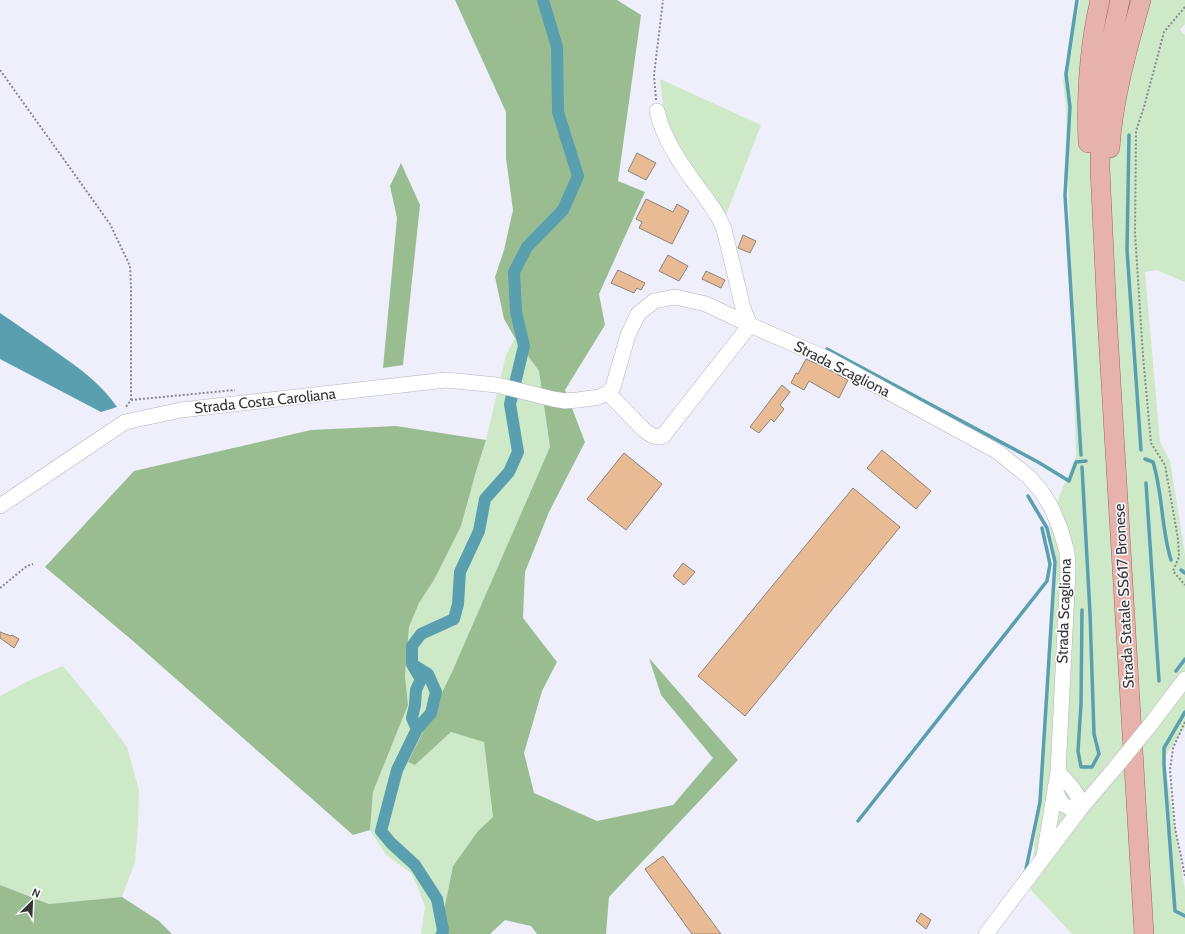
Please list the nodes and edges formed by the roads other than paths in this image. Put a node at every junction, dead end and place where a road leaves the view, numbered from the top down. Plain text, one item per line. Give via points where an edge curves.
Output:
1 (1100, 0) edge
2 (1120, 0) edge
3 (1141, 0) edge
4 (658, 111) road end
5 (1105, 257) junction
6 (750, 326) junction
7 (608, 393) junction
8 (0, 506) edge
9 (1185, 679) edge
10 (1058, 772) junction
11 (1055, 787) junction
12 (1098, 788) junction
13 (1075, 790) junction
14 (1081, 808) junction
15 (1044, 856) junction
16 (986, 934) edge
17 (1144, 934) edge

1 - 5 main road via 1090,51 1087,114 1092,203
2 - 5 main road via 1105,70 1101,105 1100,169
3 - 5 main road via 1123,71 1111,141
4 - 6 street via 668,142 721,221
5 - 17 main road, Strada Statale SS617 Bronese
6 - 7 street, Strada Scagliona via 706,304 675,297 654,301 638,314 632,325 613,387
6 - 7 street via 663,436 653,436 645,431
6 - 10 street, Strada Scagliona via 828,358 998,452 1029,477 1041,491 1060,528 1067,558
7 - 8 street, Strada Costa Caroliana via 578,400 554,399 497,385 446,380 181,410 125,422
9 - 12 street, bridge
10 - 11 street, Strada Scagliona
10 - 13 street
11 - 14 street via 1063,805
11 - 15 street, Strada Scagliona
12 - 13 street via 1088,791
12 - 14 street
13 - 14 street
14 - 15 street
15 - 16 street

